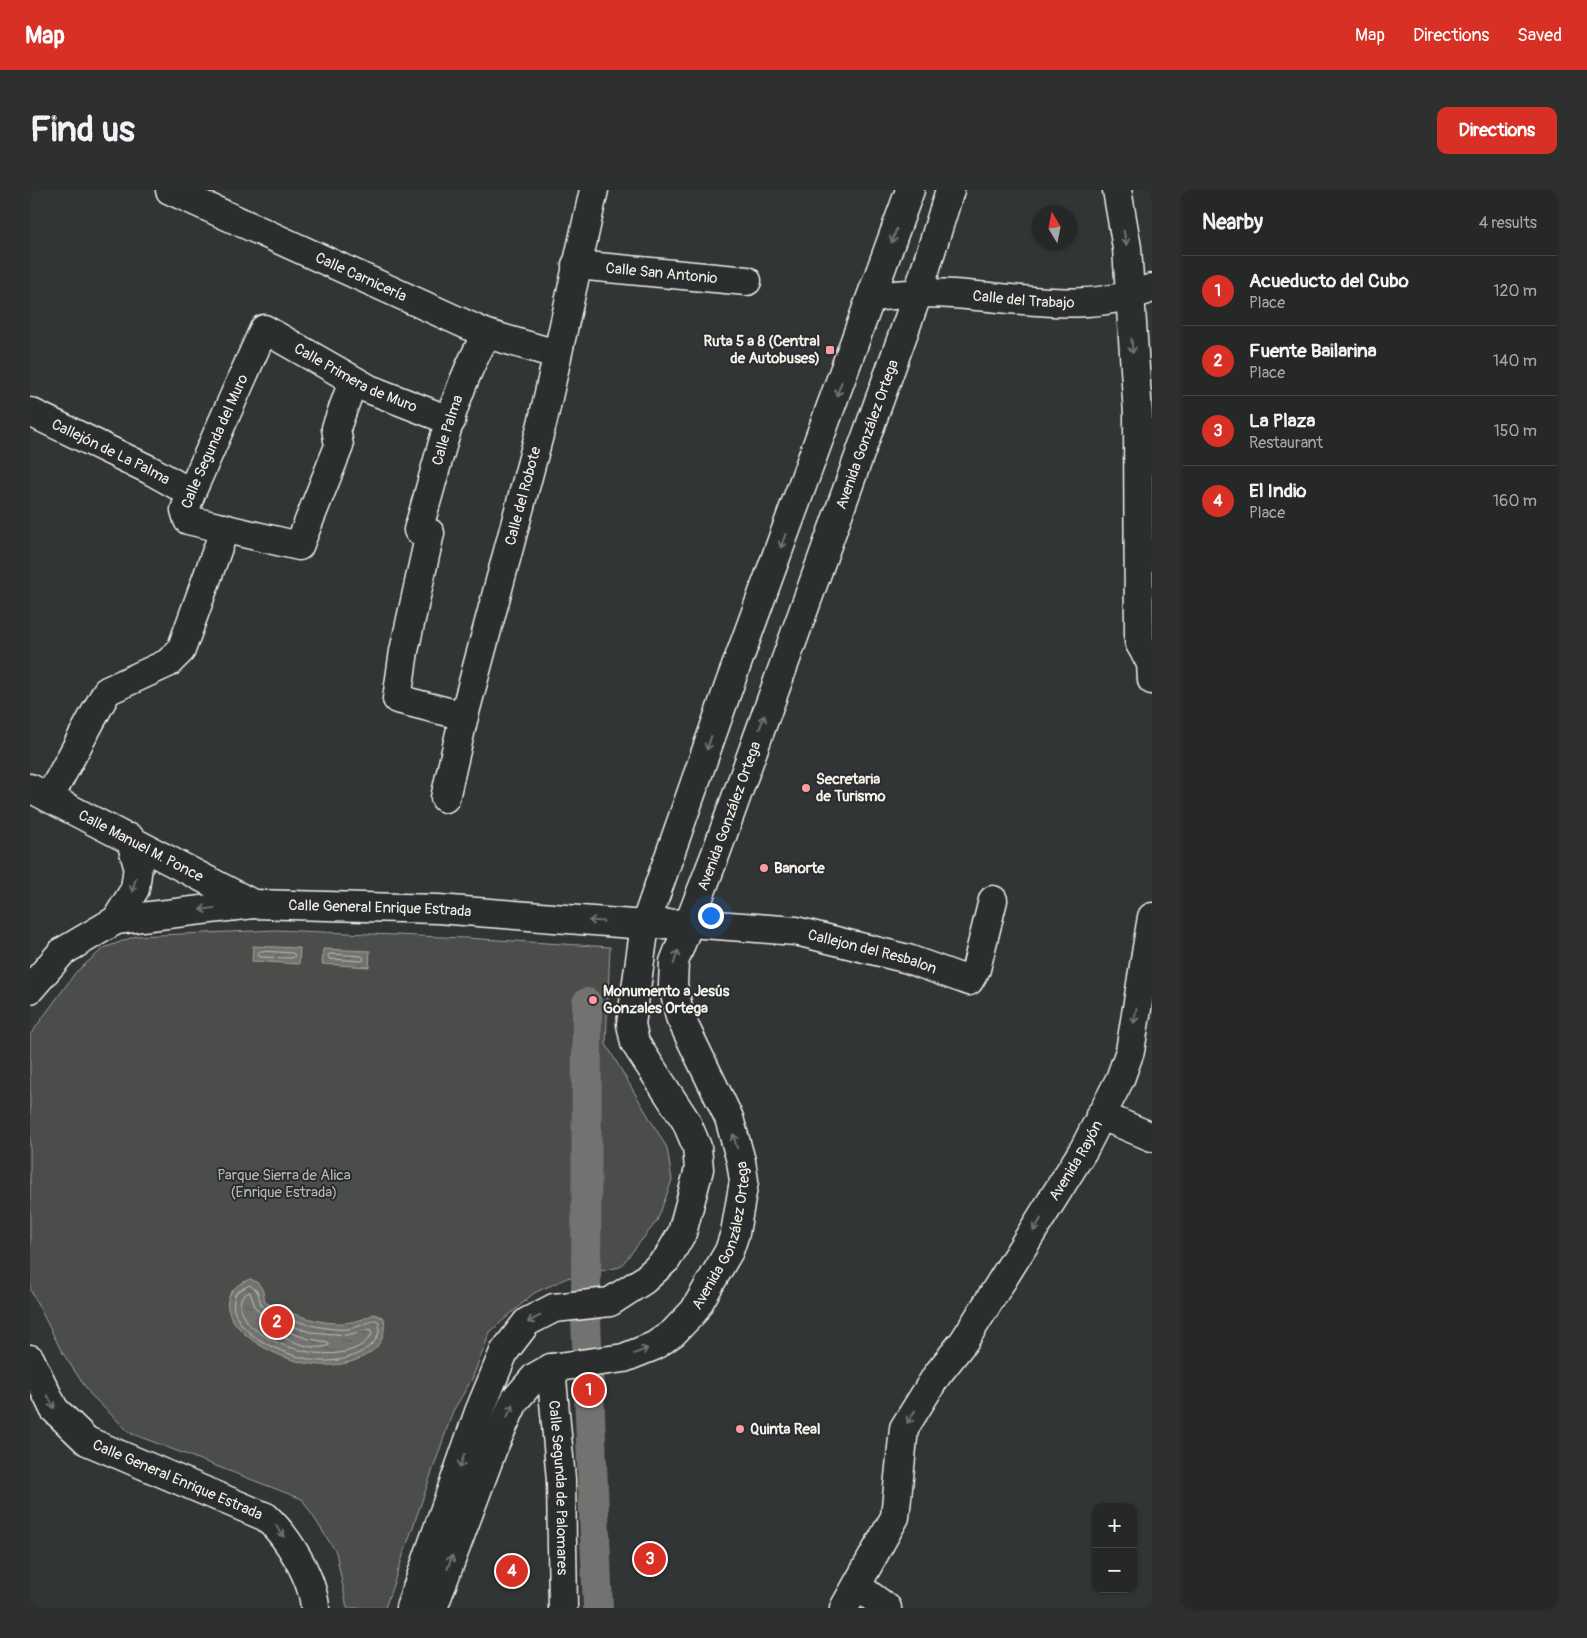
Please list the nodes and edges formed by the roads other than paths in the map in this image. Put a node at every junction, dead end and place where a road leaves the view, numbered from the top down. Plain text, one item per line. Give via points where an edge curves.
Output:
1 (170, 190) edge
2 (594, 190) edge
3 (910, 190) edge
4 (950, 190) edge
5 (1117, 190) edge
6 (576, 265) junction
7 (747, 282) dead end
8 (918, 293) junction
9 (1140, 293) edge
10 (873, 297) junction
11 (264, 329) joint
12 (487, 334) junction
13 (556, 354) junction
14 (353, 381) junction
15 (30, 412) edge
16 (1145, 415) edge
17 (451, 421) junction
18 (191, 493) junction
19 (225, 528) junction
20 (1152, 668) edge
21 (464, 716) junction
22 (39, 793) edge
23 (445, 798) dead end
24 (130, 838) junction
25 (993, 900) dead end
26 (253, 904) junction
27 (1152, 917) edge
28 (116, 920) junction
29 (689, 923) junction
30 (645, 925) junction
31 (30, 988) edge
32 (1100, 1115) junction
33 (1152, 1137) edge
34 (30, 1358) edge
35 (551, 1368) junction
36 (850, 1597) edge
37 (315, 1608) edge
38 (410, 1608) edge
39 (433, 1608) edge
40 (563, 1608) edge
41 (887, 1608) edge

1 - 12 street, Calle Carnicería
2 - 6 street, Calle del Robote
3 -> 10 street
4 - 8 street, Avenida González Ortega
5 -> 9 street via 1127,248
6 - 7 street, Calle San Antonio
6 - 13 street, Calle del Robote
8 - 9 street, Calle del Trabajo via 1076,304
8 - 10 street, Calle del Trabajo
29 -> 8 street, Avenida González Ortega
9 -> 16 street
10 -> 30 street via 730,683
11 - 14 street, Calle Primera de Muro
11 - 18 street, Calle Segunda del Muro
12 - 13 street, Calle Carnicería
12 - 17 street, Calle Palma via 475,353
13 - 21 street, Calle del Robote via 542,420
14 - 17 street, Calle Primera de Muro
14 - 19 street via 336,428 339,446 299,546
15 - 18 street, Callejón de La Palma
16 - 20 street via 1138,642
17 - 21 street, Calle Palma via 418,530 430,533 396,699
18 - 19 street, Calle Segunda del Muro via 185,510 188,520
19 - 22 street via 181,650 168,664 107,691
21 - 23 street, Calle del Robote
22 - 24 street, Calle Manuel M. Ponce
24 - 26 street, Calle Manuel M. Ponce
24 -> 28 street, Calle General Enrique Estrada via 138,866 137,874 134,889
25 - 29 street, Callejon del Resbalon via 976,969 969,981 908,959 796,931
26 -> 28 street, Calle General Enrique Estrada
30 -> 26 street, Calle General Enrique Estrada via 438,909
27 -> 32 street, Avenida Rayón via 1130,1051 1120,1080
28 - 31 street, Calle General Enrique Estrada via 62,952
29 - 30 street, Calle General Enrique Estrada
35 -> 29 street, Avenida González Ortega via 624,1358 654,1346 673,1333 694,1311 729,1251 735,1233 744,1181 741,1161 729,1118 680,1017 673,985 674,962
30 -> 38 street via 631,1024 635,1043 686,1121 697,1147 699,1169 682,1233 667,1260 644,1280 610,1302 554,1308 527,1322 504,1352 479,1412
32 - 33 street
32 -> 36 street, Avenida Rayón via 1084,1149 969,1333 937,1375 904,1428 895,1517
34 -> 37 street, Calle General Enrique Estrada via 54,1409 87,1441 266,1517 280,1529 309,1581
39 -> 35 street, Avenida González Ortega via 514,1400 535,1377
35 - 40 street, Calle Segunda de Palomares via 561,1480
36 - 41 street

